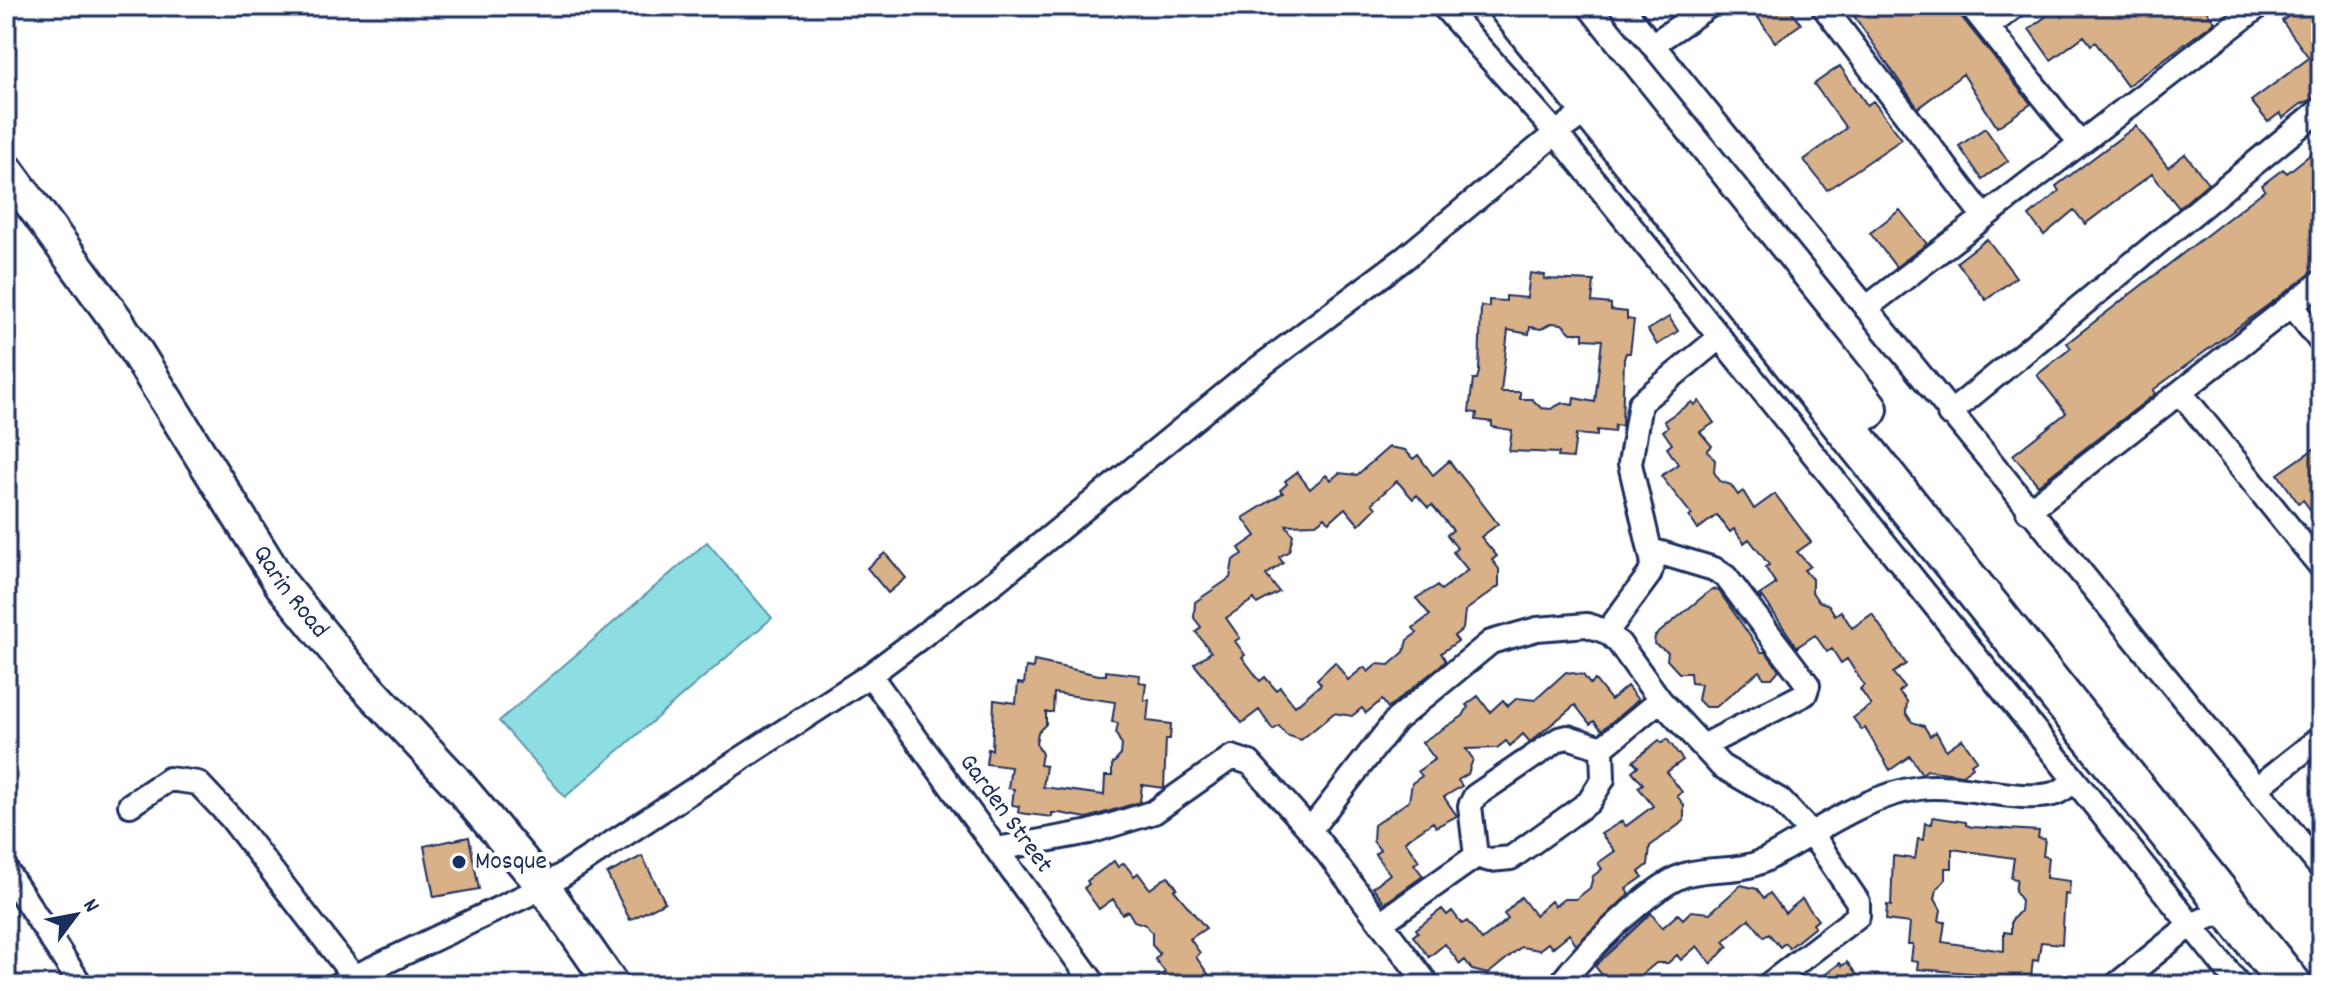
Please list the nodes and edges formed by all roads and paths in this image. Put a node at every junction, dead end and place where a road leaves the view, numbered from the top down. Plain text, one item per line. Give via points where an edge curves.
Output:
1 (1443, 6) edge
2 (1509, 6) edge
3 (1545, 6) edge
4 (1621, 6) edge
5 (1709, 6) edge
6 (1823, 6) edge
7 (1971, 6) edge
8 (2015, 6) edge
9 (2259, 6) edge
10 (1988, 27) junction
11 (1652, 45) junction
12 (1591, 108) junction
13 (2321, 109) edge
14 (1556, 133) junction
15 (2080, 143) junction
16 (6, 169) edge
17 (1984, 217) junction
18 (2321, 282) edge
19 (2292, 305) junction
20 (1866, 308) junction
21 (1719, 338) junction
22 (2321, 342) edge
23 (2181, 393) junction
24 (1949, 414) junction
25 (2028, 511) junction
26 (1651, 550) junction
27 (2321, 567) edge
28 (1607, 632) junction
29 (870, 675) junction
30 (1660, 700) junction
31 (2321, 737) edge
32 (1705, 745) junction
33 (1602, 748) junction
34 (2074, 782) junction
35 (2257, 788) junction
36 (130, 805) dead end
37 (1310, 830) junction
38 (1811, 833) junction
39 (997, 849) junction
40 (1476, 856) junction
41 (2321, 868) edge
42 (6, 870) edge
43 (544, 887) junction
44 (2230, 908) junction
45 (1381, 923) junction
46 (2189, 926) junction
47 (2321, 978) edge
48 (348, 982) edge
49 (81, 985) edge
50 (612, 985) edge
51 (1095, 985) edge
52 (1428, 985) edge
53 (1560, 985) edge
54 (1768, 985) edge
55 (2116, 985) edge
56 (2239, 985) edge
57 (2291, 985) edge

1 - 14 street
2 - 12 highway
3 - 47 highway
4 - 11 street
5 - 11 street
6 - 17 street
7 - 10 street
8 - 10 street
9 - 15 street
10 - 15 street
11 - 20 street
12 - 14 street
12 - 44 highway
13 - 24 street
14 - 21 street
14 - 29 street via 1405,258
15 - 17 street
16 - 43 main road, Qarin Road via 117,321 281,584
17 - 20 street
18 - 19 street
19 - 22 street
19 - 23 street
20 - 24 street
21 - 26 street via 1640,403 1630,464
21 - 34 street
23 - 25 street
23 - 27 street
24 - 25 street
25 - 35 street
26 - 28 street via 1649,575
26 - 32 street via 1726,577 1808,685 1805,694
28 - 30 street
28 - 37 street via 1569,624 1491,642 1396,720
29 - 39 street, Garden Street
29 - 43 street
30 - 32 street
30 - 33 street
31 - 35 street
32 - 38 street via 1721,766 1764,788
33 - 40 street via 1603,779 1589,802 1511,858
33 - 40 street via 1559,739 1475,796 1470,806
34 - 38 street via 2055,794 2033,796 1923,787 1876,800
34 - 46 street
35 - 41 street
36 - 48 street via 169,779 198,783 231,818
37 - 39 street via 1250,763 1232,757 1154,812 1090,832
37 - 45 street
38 - 53 street via 1748,868 1688,874 1673,881 1589,949
38 - 54 street via 1858,902 1858,916
39 - 51 street, Garden Street
40 - 45 street
42 - 49 street
43 - 48 street
43 - 50 main road, Qarin Road
44 - 46 street
44 - 57 highway
45 - 52 street
46 - 55 street
46 - 56 street

